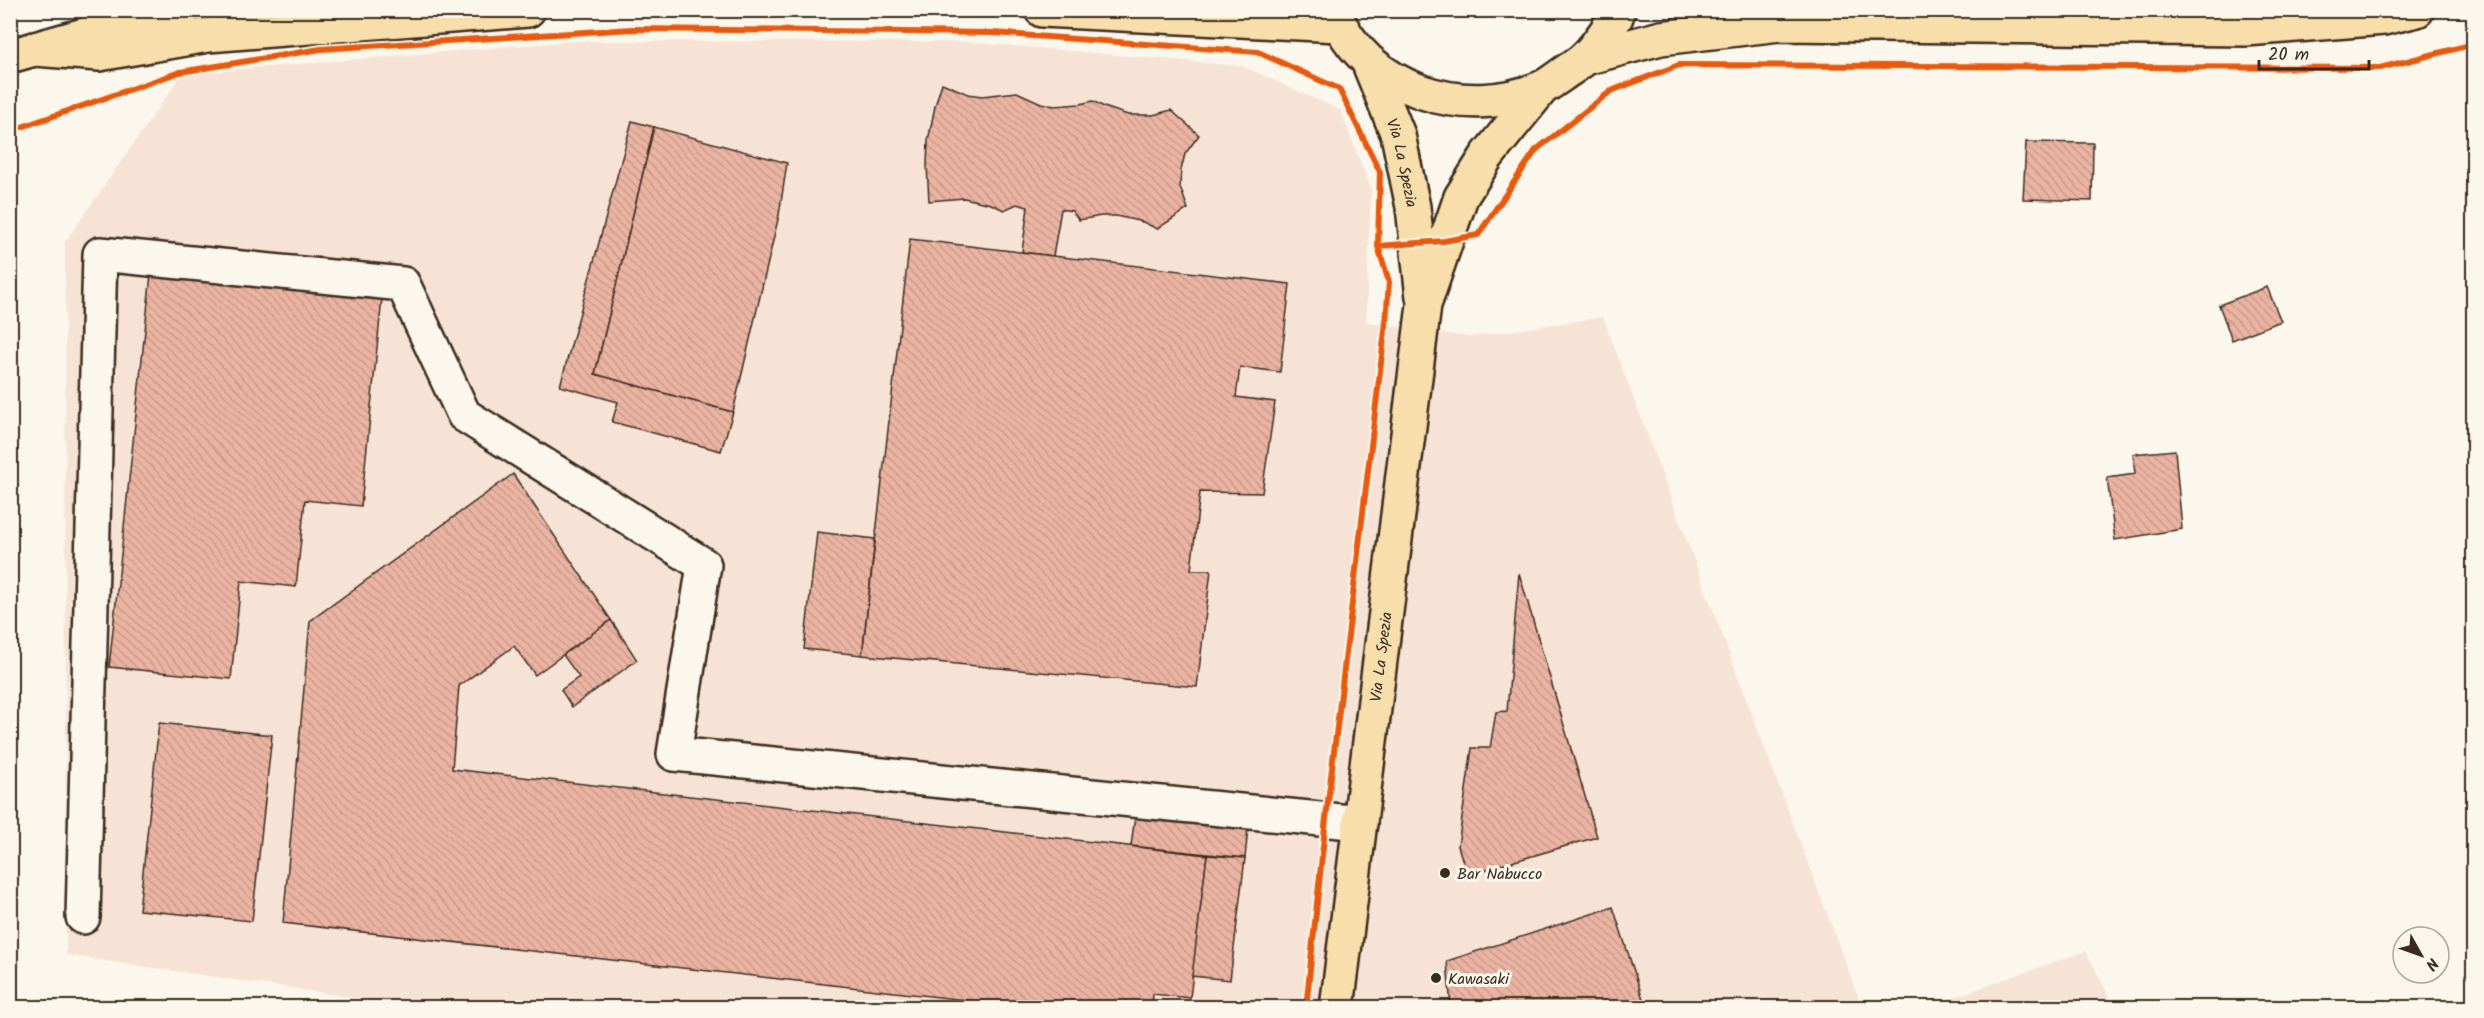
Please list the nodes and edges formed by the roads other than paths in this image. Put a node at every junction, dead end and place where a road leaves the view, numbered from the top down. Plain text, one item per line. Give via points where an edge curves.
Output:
1 (183, 10) edge
2 (528, 10) edge
3 (1042, 10) edge
4 (1618, 10) edge
5 (2417, 10) edge
6 (1336, 18) edge
7 (23, 52) edge
8 (1586, 58) junction
9 (1368, 61) junction
10 (1542, 88) junction
11 (1424, 305) junction
12 (1359, 823) junction
13 (83, 917) dead end
14 (1337, 1008) edge

1 - 7 main road
2 - 7 main road via 208,36 99,54
3 - 6 main road
4 - 8 main road, Via La Spezia
5 - 8 main road via 2384,18 2246,29 1780,24 1661,38
6 - 9 main road, Via La Spezia
8 - 10 main road, Via La Spezia
9 - 10 main road, Via La Spezia via 1406,87 1451,101 1498,101
9 - 11 main road, Via La Spezia via 1398,135 1413,207
10 - 11 main road, Via La Spezia via 1487,156 1461,197
11 - 12 main road, Via La Spezia
12 - 13 lane via 674,754 704,565 464,415 404,284 100,254
12 - 14 main road, Via La Spezia

